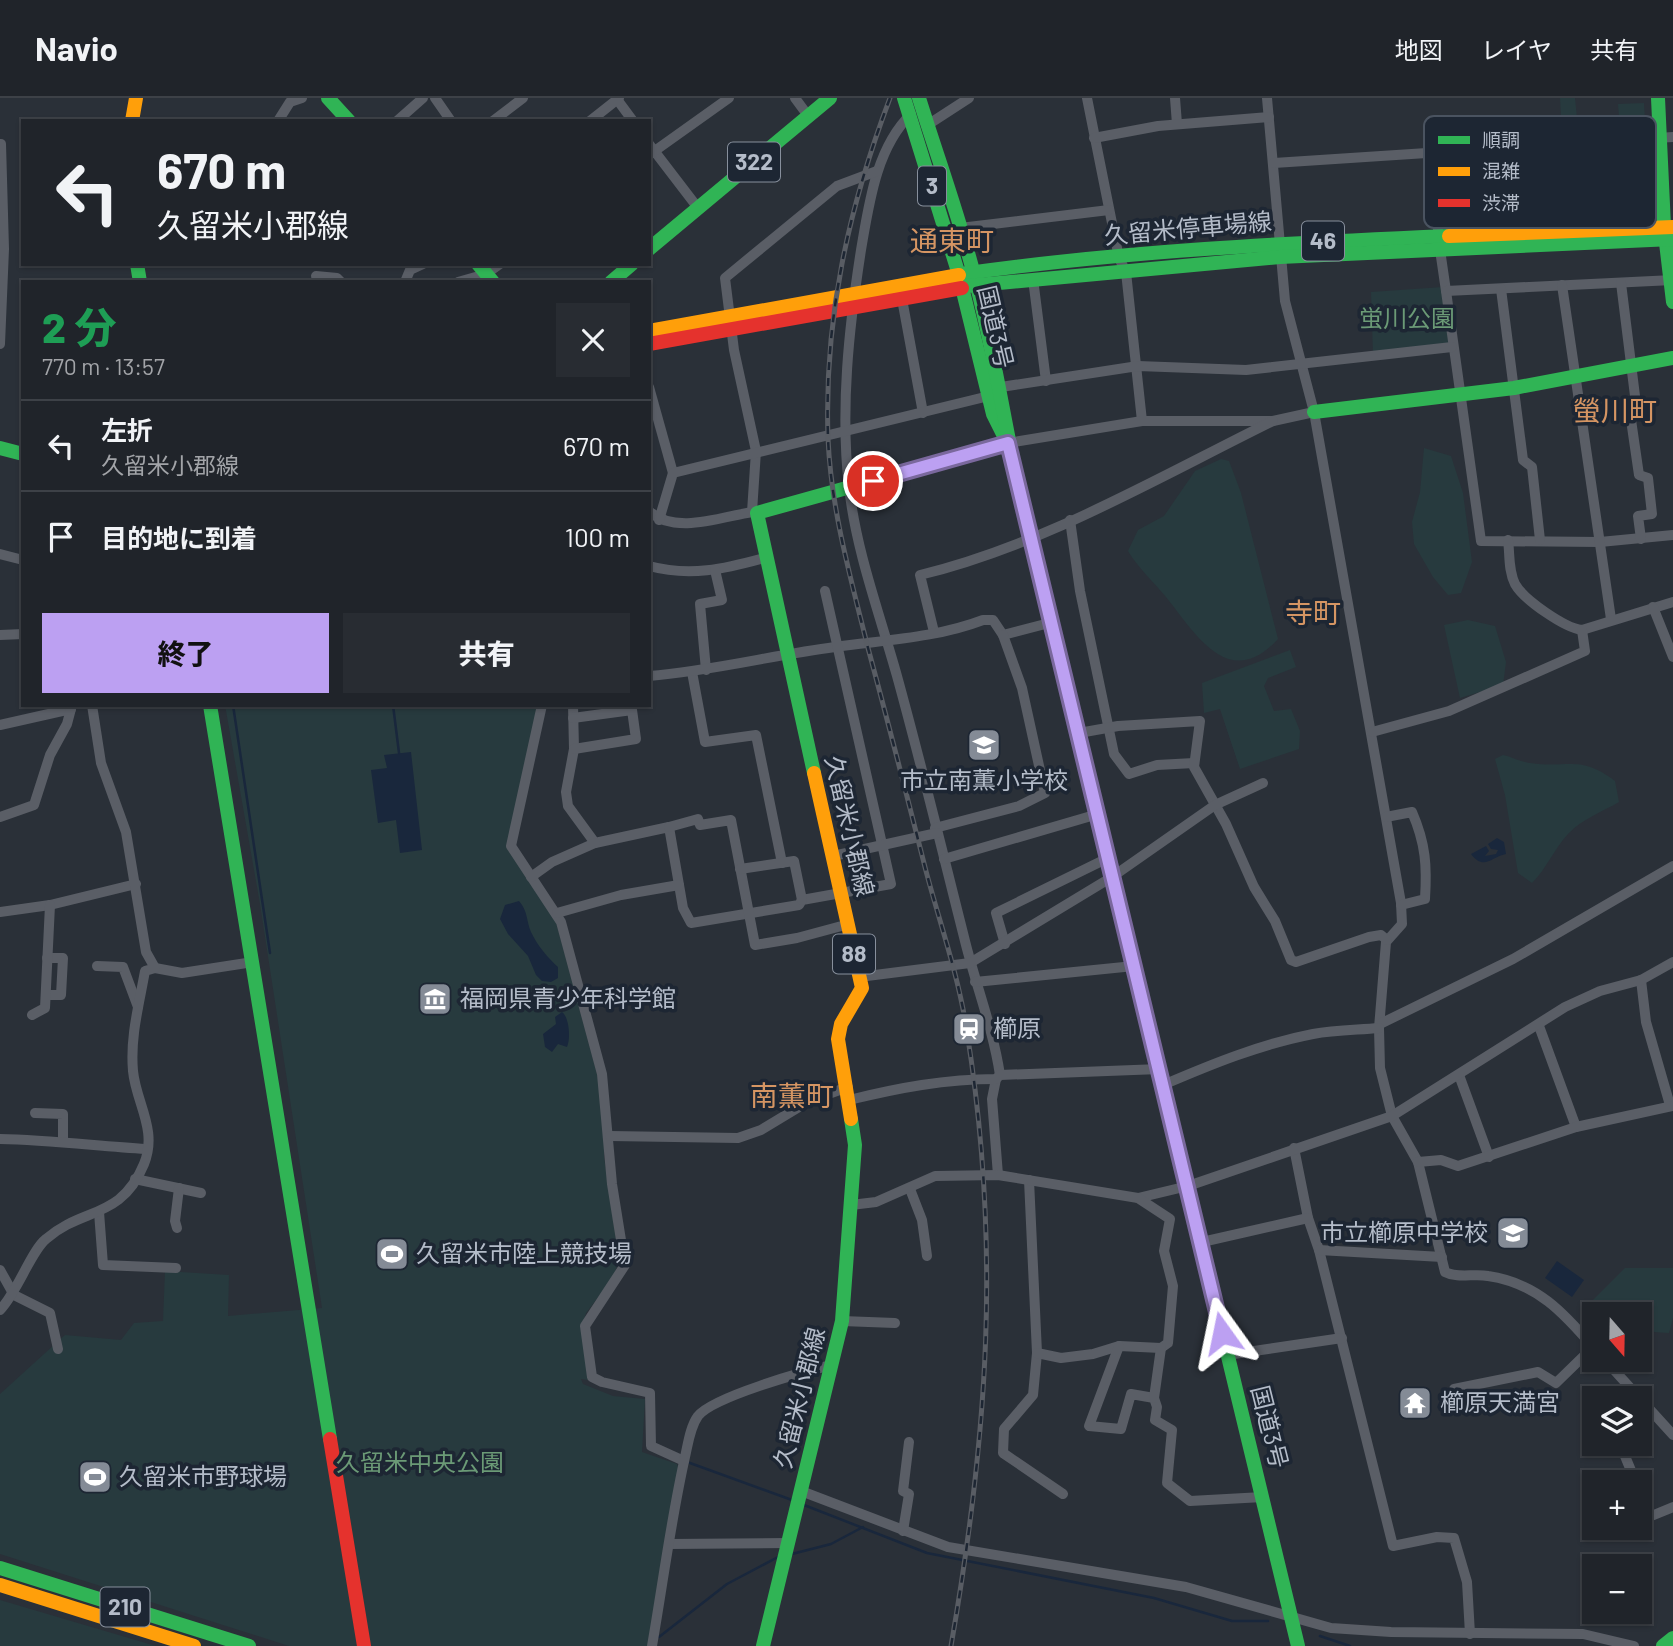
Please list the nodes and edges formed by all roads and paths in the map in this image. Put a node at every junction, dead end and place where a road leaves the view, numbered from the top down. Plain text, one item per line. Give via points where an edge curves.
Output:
1 (136, 98) edge
2 (302, 98) edge
3 (328, 98) edge
4 (423, 98) edge
5 (435, 98) edge
6 (523, 98) edge
7 (618, 98) edge
8 (729, 98) edge
9 (795, 98) edge
10 (830, 98) edge
11 (904, 98) edge
12 (919, 98) edge
13 (969, 98) edge
14 (1087, 98) edge
15 (1175, 98) edge
16 (1267, 98) edge
17 (1658, 98) edge
18 (911, 114) junction
19 (809, 117) junction
20 (1269, 117) junction
21 (132, 119) edge
22 (279, 119) edge
23 (347, 119) edge
24 (399, 119) edge
25 (450, 119) edge
26 (497, 119) edge
27 (592, 119) edge
28 (632, 119) edge
29 (929, 124) junction
30 (1177, 124) junction
31 (1094, 138) junction
32 (1666, 138) edge
33 (1, 144) edge
34 (651, 150) edge
35 (1424, 154) edge
36 (1274, 163) junction
37 (877, 171) junction
38 (1, 189) edge
39 (698, 208) junction
40 (1110, 210) junction
41 (960, 228) junction
42 (1438, 228) edge
43 (1669, 233) edge
44 (1438, 236) junction
45 (651, 247) edge
46 (1279, 250) junction
47 (1440, 252) junction
48 (1119, 258) junction
49 (419, 266) edge
50 (630, 266) edge
51 (1126, 272) junction
52 (486, 273) edge
53 (316, 276) dead end
54 (968, 279) junction
55 (1033, 279) junction
56 (339, 280) edge
57 (406, 280) edge
58 (464, 280) edge
59 (613, 280) edge
60 (1671, 281) edge
61 (1621, 283) junction
62 (1562, 285) junction
63 (1501, 289) junction
64 (1446, 291) junction
65 (902, 299) junction
66 (854, 300) junction
67 (1673, 302) edge
68 (732, 323) junction
69 (651, 331) edge
70 (651, 343) edge
71 (0, 344) edge
72 (1452, 347) junction
73 (1673, 358) edge
74 (1138, 366) junction
75 (1299, 366) junction
76 (1631, 367) junction
77 (1576, 378) junction
78 (1046, 381) junction
79 (1001, 387) junction
80 (1514, 388) junction
81 (989, 396) junction
82 (1460, 396) junction
83 (651, 397) edge
84 (1314, 412) junction
85 (923, 413) junction
86 (1142, 421) junction
87 (1273, 421) junction
88 (847, 429) junction
89 (1008, 443) junction
90 (0, 448) edge
91 (756, 451) junction
92 (21, 453) edge
93 (673, 473) junction
94 (849, 487) junction
95 (651, 513) edge
96 (755, 513) junction
97 (659, 520) junction
98 (1070, 520) junction
99 (1673, 535) edge
100 (1033, 537) junction
101 (1641, 539) junction
102 (1508, 540) junction
103 (1540, 540) junction
104 (1600, 542) junction
105 (0, 554) edge
106 (764, 558) junction
107 (21, 559) edge
108 (651, 567) edge
109 (715, 570) junction
110 (825, 591) dead end
111 (1673, 602) edge
112 (1653, 607) junction
113 (1611, 619) junction
114 (1054, 622) junction
115 (1582, 630) junction
116 (934, 632) junction
117 (21, 634) edge
118 (0, 635) edge
119 (1003, 635) junction
120 (887, 641) junction
121 (838, 646) junction
122 (787, 656) junction
123 (1673, 657) edge
124 (706, 670) junction
125 (692, 673) junction
126 (651, 676) edge
127 (72, 707) edge
128 (92, 707) edge
129 (210, 707) edge
130 (542, 707) edge
131 (573, 707) edge
132 (573, 718) junction
133 (0, 725) edge
134 (1107, 727) junction
135 (1372, 732) junction
136 (1079, 733) junction
137 (574, 749) junction
138 (1194, 763) junction
139 (1263, 783) dead end
140 (1215, 805) junction
141 (1098, 814) junction
142 (0, 817) edge
143 (1386, 817) junction
144 (669, 827) junction
145 (936, 831) junction
146 (595, 843) junction
147 (883, 846) junction
148 (833, 856) junction
149 (1108, 858) junction
150 (944, 859) junction
151 (782, 863) junction
152 (1673, 866) edge
153 (740, 869) junction
154 (531, 877) junction
155 (1112, 877) junction
156 (136, 884) junction
157 (679, 885) junction
158 (841, 892) junction
159 (802, 900) junction
160 (50, 905) junction
161 (1401, 905) junction
162 (0, 912) edge
163 (557, 913) junction
164 (749, 913) junction
165 (849, 924) junction
166 (1387, 940) junction
167 (1005, 944) junction
168 (47, 958) junction
169 (253, 962) junction
170 (1673, 962) edge
171 (970, 963) junction
172 (97, 966) dead end
173 (1134, 966) junction
174 (155, 968) junction
175 (859, 977) junction
176 (1640, 980) junction
177 (975, 982) junction
178 (46, 995) junction
179 (138, 1007) junction
180 (32, 1015) dead end
181 (1380, 1026) junction
182 (1539, 1026) junction
183 (1160, 1069) junction
184 (1458, 1075) junction
185 (998, 1077) junction
186 (1163, 1085) junction
187 (848, 1093) junction
188 (1672, 1106) edge
189 (35, 1113) dead end
190 (1392, 1116) junction
191 (1576, 1127) junction
192 (610, 1136) junction
193 (0, 1139) edge
194 (63, 1140) junction
195 (1294, 1148) junction
196 (146, 1149) junction
197 (1489, 1157) junction
198 (1418, 1162) junction
199 (998, 1175) junction
200 (135, 1179) junction
201 (1029, 1180) junction
202 (1188, 1186) junction
203 (179, 1188) junction
204 (910, 1189) junction
205 (201, 1193) dead end
206 (1138, 1198) junction
207 (851, 1205) junction
208 (99, 1212) junction
209 (1308, 1218) junction
210 (177, 1228) dead end
211 (1202, 1242) junction
212 (1319, 1250) junction
213 (927, 1256) dead end
214 (1441, 1257) junction
215 (176, 1268) dead end
216 (0, 1270) edge
217 (14, 1295) junction
218 (0, 1310) edge
219 (842, 1321) junction
220 (895, 1323) dead end
221 (1582, 1334) edge
222 (1342, 1338) junction
223 (1119, 1346) junction
224 (1160, 1348) junction
225 (58, 1349) dead end
226 (1037, 1353) junction
227 (1227, 1355) junction
228 (1582, 1359) edge
229 (832, 1365) junction
230 (1616, 1372) edge
231 (1629, 1386) edge
232 (1454, 1389) dead end
233 (1154, 1398) junction
234 (1652, 1411) edge
235 (1673, 1435) edge
236 (909, 1442) dead end
237 (684, 1461) junction
238 (801, 1491) junction
239 (1063, 1494) dead end
240 (1263, 1497) junction
241 (1673, 1507) edge
242 (1652, 1516) edge
243 (904, 1531) junction
244 (788, 1543) junction
245 (670, 1544) junction
246 (0, 1568) edge
247 (0, 1585) edge
248 (359, 1613) junction
249 (1292, 1617) junction
250 (1470, 1634) junction
251 (1673, 1638) edge
252 (194, 1646) edge
253 (249, 1646) edge
254 (354, 1646) edge
255 (364, 1646) edge
256 (652, 1646) edge
257 (763, 1646) edge
258 (1298, 1646) edge
259 (1634, 1646) edge
260 (1663, 1646) edge

1 - 21 main road
2 - 22 street via 290,102
3 - 23 main road
4 - 24 street
5 - 25 street
6 - 26 street
7 - 27 street
7 - 28 street
8 - 34 street
9 - 19 street
10 - 19 main road, 322
11 - 18 main road, 国道3号 / 3
12 - 29 main road, 国道3号 / 3
13 - 29 street
14 - 31 street
15 - 30 street
16 - 20 street
17 - 32 main road
18 - 37 street via 896,131
18 - 54 main road, 国道3号 / 3
19 - 39 main road, 322
20 - 30 street
20 - 36 street
29 - 41 main road, 国道3号 / 3
30 - 31 street
31 - 40 street
32 - 43 main road
33 - 38 street
34 - 39 street
35 - 36 street
36 - 46 street
37 - 66 street
37 - 68 street via 837,187 725,278
38 - 71 street
39 - 45 main road, 322
40 - 41 street
40 - 48 street
41 - 54 main road, 国道3号 / 3
42 - 44 street
43 - 44 main road, 久留米停車場線 / 46
43 - 47 main road, 久留米停車場線 / 46
43 - 60 main road
44 - 46 main road, 久留米停車場線 / 46
44 - 47 street
46 - 47 main road, 久留米停車場線 / 46
46 - 48 main road, 久留米停車場線 / 46
46 - 51 main road, 久留米停車場線 / 46
46 - 75 street
47 - 64 street
48 - 51 street
48 - 54 main road, 久留米停車場線 / 46
49 - 57 street via 410,270
50 - 59 main road
51 - 55 main road, 久留米停車場線 / 46
51 - 74 street
52 - 58 street
53 - 56 street
54 - 55 main road, 久留米停車場線 / 46
54 - 65 main road
54 - 66 main road
54 - 79 main road, 国道3号 / 3
54 - 81 main road, 国道3号 / 3
55 - 78 street
60 - 61 street
60 - 67 main road
61 - 62 street
61 - 76 street
62 - 63 street
62 - 77 street
63 - 64 street
63 - 80 street
64 - 72 street
65 - 66 main road
65 - 85 street
66 - 68 main road
66 - 88 street
68 - 69 main road
68 - 70 main road
68 - 91 street
72 - 75 street
72 - 82 street
73 - 76 main road
74 - 75 street via 1246,370
74 - 78 street
74 - 86 street
75 - 84 street
76 - 77 main road
76 - 101 street via 1636,404 1629,406 1639,475 1648,478 1652,514 1637,516
77 - 80 main road
77 - 104 street
78 - 79 street
79 - 89 main road, 国道3号 / 3
80 - 82 main road
80 - 103 street via 1523,460 1532,467
81 - 85 street
81 - 89 main road, 国道3号 / 3
82 - 84 main road
82 - 102 street via 1481,541
83 - 93 street
84 - 87 street
84 - 135 street
85 - 88 street
86 - 87 street
86 - 89 street
87 - 98 street
88 - 91 street
88 - 94 street
89 - 94 main road
89 - 100 main road, 国道3号 / 3
90 - 92 main road
91 - 93 street
91 - 96 street
93 - 97 street
94 - 96 main road
94 - 120 street
95 - 97 street
96 - 97 street via 690,523
96 - 106 main road, 久留米小郡線 / 88
98 - 100 street
98 - 134 street
99 - 101 street
100 - 114 main road, 国道3号 / 3
100 - 116 street via 974,562 920,575
101 - 104 street
102 - 103 street
102 - 115 street via 1512,576 1520,591 1568,628
103 - 104 street
104 - 113 street
105 - 107 street
106 - 109 street
106 - 122 main road, 久留米小郡線 / 88
108 - 109 street via 672,572
109 - 124 street via 722,600 700,604
110 - 121 street
111 - 112 street
112 - 113 street
112 - 123 street
113 - 115 street
114 - 119 street
114 - 136 main road, 国道3号 / 3
115 - 135 street via 1585,651 1449,711
116 - 119 street via 993,620
116 - 120 street
117 - 118 street
119 - 145 street via 1022,688 1045,793 1019,806
120 - 121 street
120 - 145 street
121 - 122 street
121 - 147 street
122 - 124 street
122 - 148 main road, 久留米小郡線 / 88
124 - 125 street
125 - 126 street
125 - 151 street via 705,741 756,735
127 - 133 street
127 - 142 street via 34,805
128 - 156 street via 101,763 126,832
129 - 169 main road
130 - 154 street via 512,838 513,853
131 - 132 street
132 - 137 street
132 - 137 street via 632,710 636,739
134 - 136 street
134 - 138 street via 1114,754 1129,774 1157,765
134 - 138 street via 1200,720
135 - 143 street
136 - 141 main road, 国道3号 / 3
137 - 146 street via 568,806
138 - 140 street
139 - 140 street
140 - 155 street
140 - 166 street via 1291,960 1369,937
141 - 149 main road, 国道3号 / 3
141 - 150 street
143 - 161 street
143 - 161 street via 1412,812 1429,882 1425,899
144 - 146 street
144 - 153 street via 698,819 700,825 732,820
144 - 157 street
145 - 147 street
145 - 150 street
146 - 154 street
147 - 148 street
147 - 158 street via 891,884
148 - 158 main road, 久留米小郡線 / 88
149 - 155 main road, 国道3号 / 3
149 - 167 street via 996,913
150 - 171 street
151 - 153 street
151 - 159 street via 794,862
152 - 181 street via 1513,959
153 - 164 street
154 - 163 street
155 - 167 street
155 - 173 main road, 国道3号 / 3
156 - 160 street
156 - 174 street via 146,952
157 - 163 street
157 - 164 street via 691,923
158 - 159 street
158 - 165 main road, 久留米小郡線 / 88
159 - 164 street via 799,905
160 - 162 street
160 - 168 street
161 - 166 street via 1402,924
163 - 192 street via 602,1074
164 - 165 street via 755,945
165 - 175 main road, 久留米小郡線 / 88
166 - 181 street
167 - 171 street
168 - 178 street
168 - 178 street via 63,958 61,995
169 - 174 street via 182,973
169 - 248 main road
170 - 176 street
171 - 175 street
171 - 177 street
172 - 179 street via 123,967
173 - 177 street
173 - 183 main road, 国道3号 / 3
174 - 179 street via 145,971
175 - 187 main road, 久留米小郡線 / 88 via 859,998 839,1023
176 - 182 street via 1577,1002
176 - 188 street via 1646,1022
177 - 185 street via 992,1032
178 - 180 street via 45,1008
179 - 196 street via 132,1042 134,1075 147,1116
181 - 186 street via 1315,1033 1266,1046
181 - 190 street via 1380,1068
182 - 184 street
182 - 191 street
183 - 185 street
183 - 186 main road, 国道3号 / 3
184 - 190 street
184 - 197 street
185 - 187 street
185 - 199 street via 992,1099
186 - 202 main road, 国道3号 / 3
187 - 192 street via 809,1101 761,1130 738,1138
187 - 207 main road, 久留米小郡線 / 88 via 855,1145
188 - 191 street
189 - 194 street via 63,1114
190 - 195 street
190 - 198 street
191 - 197 street
192 - 237 street via 612,1184 625,1265 585,1326 592,1377 650,1393 651,1446
193 - 194 street
194 - 196 street
195 - 202 street
195 - 209 street
196 - 200 street via 145,1163
197 - 198 street via 1458,1166 1441,1160
198 - 214 street
199 - 201 street
199 - 204 street via 936,1176
200 - 203 street
200 - 208 street via 124,1198
201 - 206 street
201 - 226 street
202 - 206 street
202 - 211 main road, 国道3号 / 3
203 - 205 street
203 - 210 street
204 - 207 street via 876,1202
204 - 213 street via 922,1220
206 - 224 street via 1170,1220 1164,1251 1173,1286 1171,1321 1168,1343
207 - 219 main road, 久留米小郡線 / 88
208 - 215 street via 103,1265
208 - 217 street via 44,1240
209 - 211 street
209 - 212 street
211 - 227 main road, 国道3号 / 3
212 - 214 street
212 - 222 street
214 - 221 street via 1445,1272 1451,1275 1511,1280 1560,1308
216 - 217 street
217 - 218 street
217 - 225 street via 50,1313
219 - 220 street
219 - 229 main road, 久留米小郡線 / 88
222 - 227 street
222 - 250 street via 1394,1546 1454,1538 1467,1582
223 - 224 street
223 - 226 street via 1061,1358
223 - 233 street via 1089,1426 1121,1429 1131,1394
224 - 233 street
226 - 239 street via 1032,1395 1004,1429 1003,1453
227 - 240 main road, 国道3号 / 3
228 - 232 street via 1556,1383 1538,1372
229 - 237 street via 713,1405 698,1416
229 - 238 main road, 久留米小郡線 / 88
230 - 231 street
233 - 240 street via 1155,1420 1172,1430 1167,1483 1191,1501
234 - 235 street
236 - 243 street
237 - 245 street
238 - 243 street
238 - 244 main road, 久留米小郡線 / 88
240 - 249 main road, 国道3号 / 3
241 - 242 street
243 - 249 street via 948,1547 1185,1587
244 - 245 street
244 - 257 main road, 久留米小郡線 / 88
245 - 256 street
246 - 253 main road, 210
247 - 252 main road, 210
248 - 254 main road
248 - 255 main road
249 - 250 street via 1331,1628
249 - 258 main road, 国道3号 / 3
250 - 259 street via 1583,1634
251 - 260 main road

